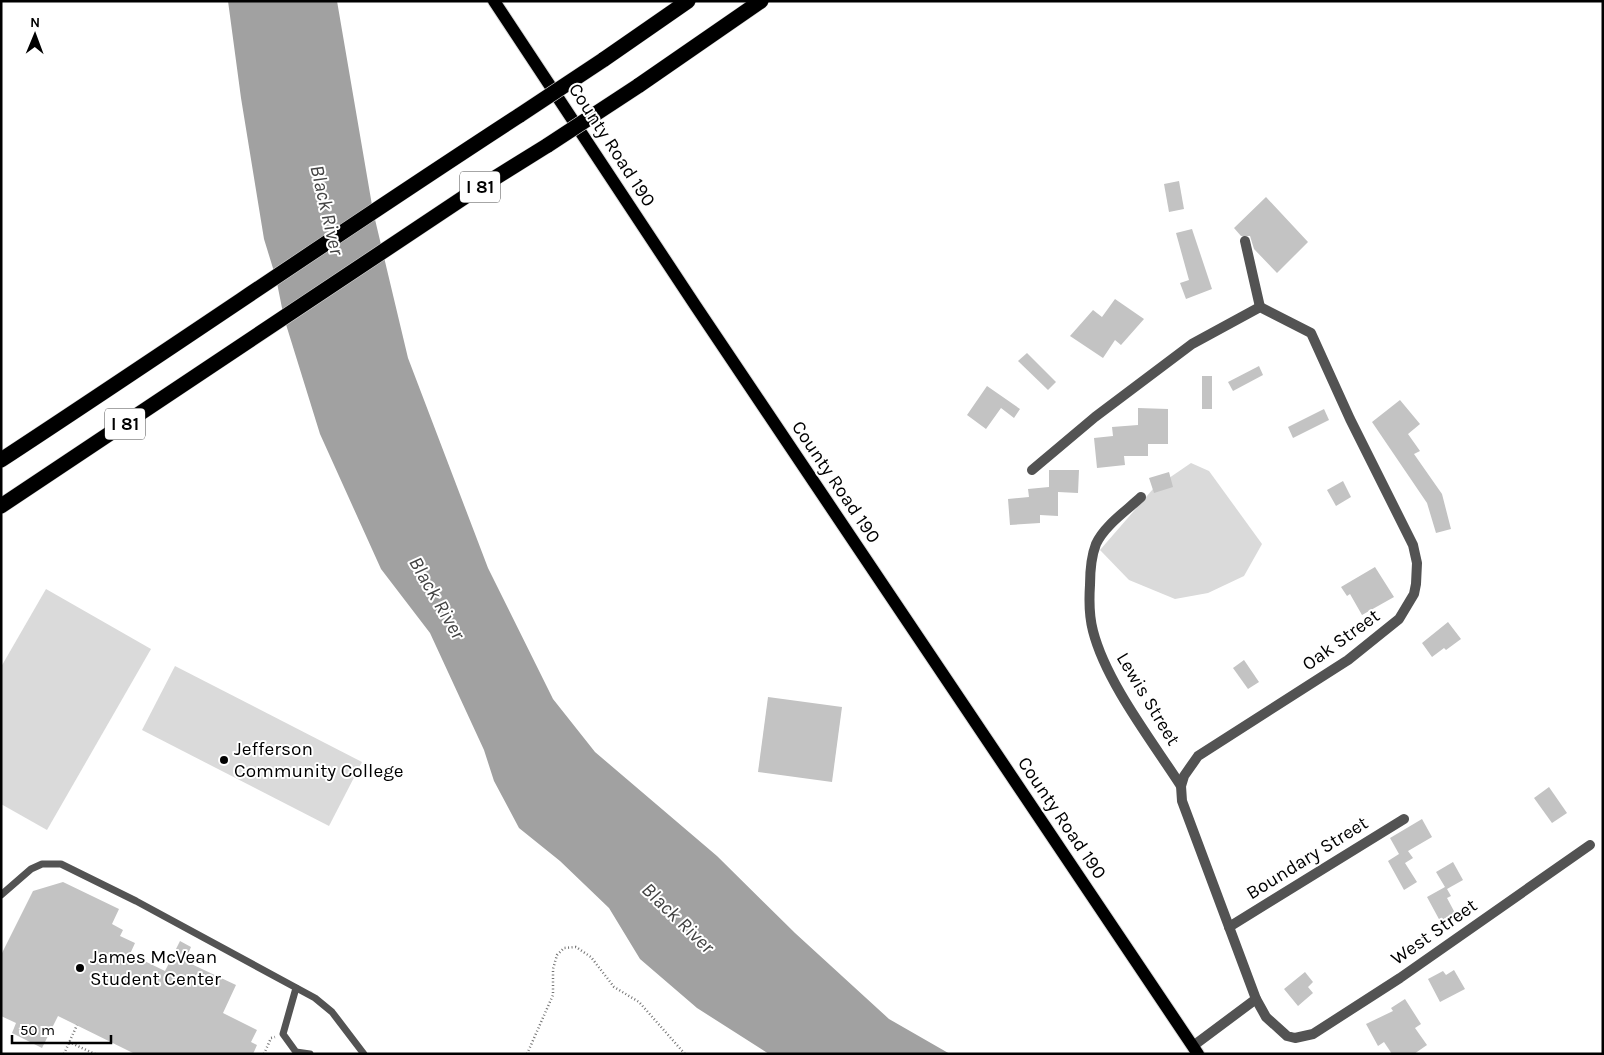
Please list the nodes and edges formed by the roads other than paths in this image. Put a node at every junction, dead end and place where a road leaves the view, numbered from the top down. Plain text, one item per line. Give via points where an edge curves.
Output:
1 (688, 1) edge
2 (762, 1) edge
3 (498, 2) edge
4 (1245, 241) dead end
5 (1260, 307) junction
6 (1, 460) edge
7 (1032, 470) dead end
8 (1141, 497) dead end
9 (1, 506) edge
10 (1181, 786) junction
11 (1404, 819) dead end
12 (1590, 844) dead end
13 (1, 895) edge
14 (1229, 927) junction
15 (296, 988) junction
16 (1256, 999) junction
17 (1306, 1036) joint
18 (1196, 1050) edge
19 (310, 1054) edge
20 (364, 1054) edge

1 - 6 highway, I 81, bridge
2 - 9 highway, I 81, bridge
3 - 18 main road, County Road 190 via 706,322
4 - 5 street
5 - 7 street via 1192,344
5 - 10 street, Oak Street via 1311,333 1413,545 1417,563 1414,594 1399,619 1379,637 1198,756
8 - 10 street, Lewis Street via 1096,543 1090,566 1092,630 1109,670
10 - 14 street, Lewis Street via 1182,801
11 - 14 street, Boundary Street
12 - 17 street, West Street via 1400,978
13 - 15 lane via 31,869 42,864 61,864
14 - 16 street, Lewis Street
15 - 19 lane via 283,1034 296,1052
15 - 20 lane via 332,1012
16 - 17 street, Lewis Street via 1266,1018 1279,1031 1295,1038
16 - 18 street

